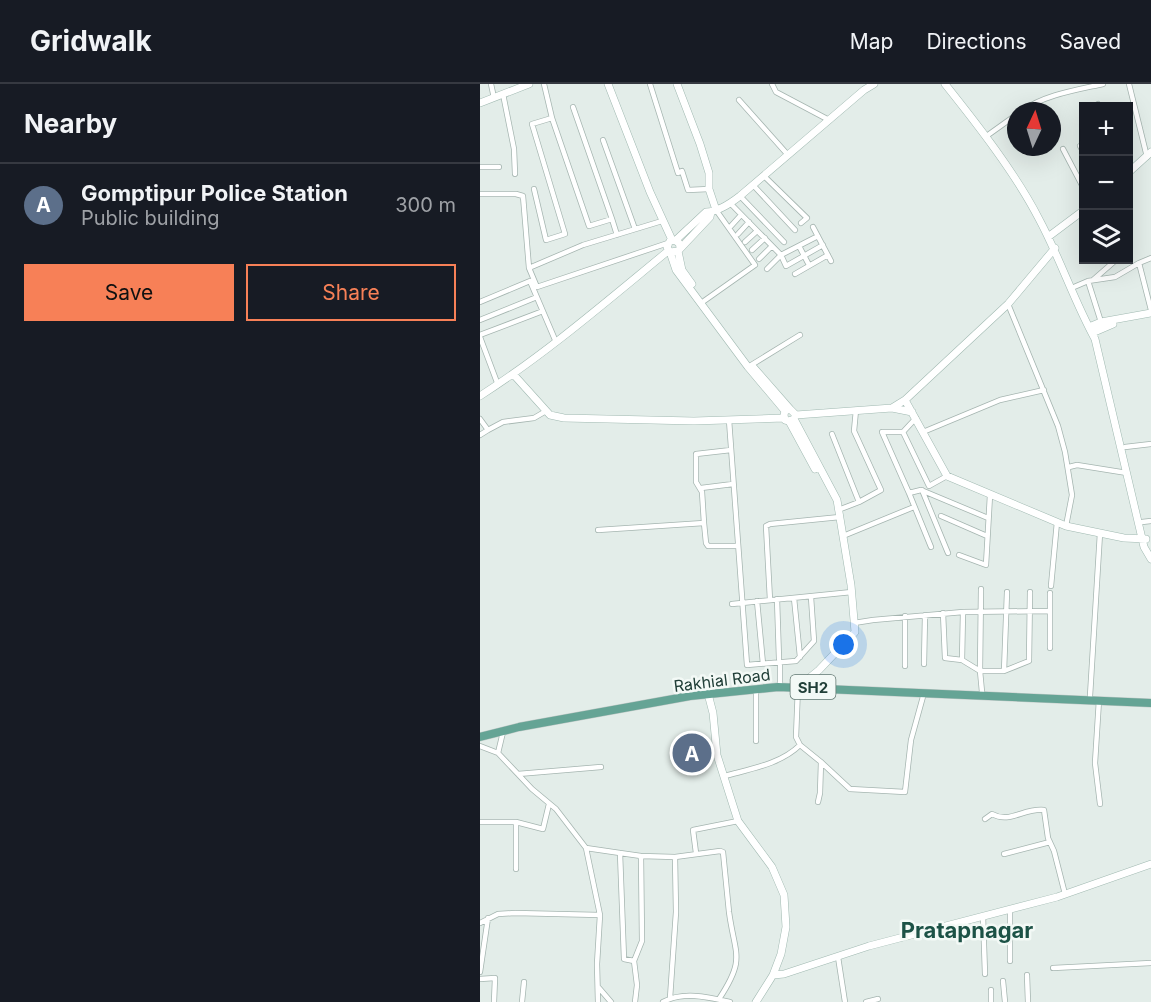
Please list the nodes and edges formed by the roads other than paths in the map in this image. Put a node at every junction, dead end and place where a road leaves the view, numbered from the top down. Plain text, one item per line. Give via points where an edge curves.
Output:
1 (491, 84) edge
2 (530, 84) edge
3 (544, 84) edge
4 (608, 84) edge
5 (650, 84) edge
6 (677, 84) edge
7 (772, 84) edge
8 (874, 84) edge
9 (945, 84) edge
10 (950, 84) edge
11 (1103, 84) edge
12 (1129, 84) edge
13 (503, 94) junction
14 (494, 98) junction
15 (739, 100) dead end
16 (1039, 102) edge
17 (480, 103) edge
18 (573, 107) dead end
19 (552, 118) junction
20 (829, 120) junction
21 (1007, 121) edge
22 (988, 135) junction
23 (603, 140) dead end
24 (1063, 149) dead end
25 (788, 155) junction
26 (1149, 155) edge
27 (480, 167) edge
28 (499, 167) dead end
29 (1133, 168) edge
30 (515, 174) dead end
31 (764, 176) junction
32 (1079, 179) edge
33 (753, 185) junction
34 (534, 189) dead end
35 (709, 189) junction
36 (480, 194) edge
37 (740, 196) junction
38 (730, 203) junction
39 (713, 211) junction
40 (1079, 213) edge
41 (741, 215) junction
42 (612, 219) junction
43 (662, 221) junction
44 (749, 222) junction
45 (801, 224) dead end
46 (730, 226) dead end
47 (813, 227) dead end
48 (635, 229) junction
49 (795, 230) dead end
50 (757, 231) junction
51 (738, 234) dead end
52 (616, 235) junction
53 (818, 236) junction
54 (1050, 236) junction
55 (765, 238) junction
56 (745, 242) dead end
57 (784, 242) dead end
58 (823, 245) junction
59 (673, 246) junction
60 (772, 246) junction
61 (799, 246) junction
62 (1055, 248) junction
63 (752, 250) dead end
64 (781, 255) junction
65 (828, 255) junction
66 (804, 256) junction
67 (1151, 258) edge
68 (759, 259) dead end
69 (831, 261) dead end
70 (1139, 263) junction
71 (1111, 264) edge
72 (809, 265) junction
73 (529, 268) junction
74 (767, 269) dead end
75 (795, 274) dead end
76 (1090, 281) junction
77 (1074, 286) junction
78 (535, 287) junction
79 (537, 297) junction
80 (704, 301) junction
81 (480, 302) edge
82 (1008, 304) junction
83 (543, 311) junction
84 (1151, 313) edge
85 (1128, 319) junction
86 (480, 320) edge
87 (1101, 322) junction
88 (1092, 329) junction
89 (800, 335) dead end
90 (480, 336) edge
91 (556, 342) junction
92 (749, 366) junction
93 (514, 375) junction
94 (498, 385) junction
95 (1044, 390) junction
96 (480, 396) edge
97 (905, 400) junction
98 (892, 408) junction
99 (856, 410) junction
100 (546, 411) junction
101 (914, 415) junction
102 (790, 416) junction
103 (480, 419) edge
104 (729, 420) junction
105 (488, 430) junction
106 (903, 432) junction
107 (923, 432) junction
108 (832, 434) dead end
109 (480, 435) edge
110 (1151, 444) edge
111 (1125, 447) junction
112 (731, 450) junction
113 (1069, 467) junction
114 (1127, 473) junction
115 (948, 476) junction
116 (733, 484) junction
117 (929, 486) junction
118 (701, 488) junction
119 (921, 490) junction
120 (909, 494) junction
121 (990, 495) junction
122 (859, 502) junction
123 (914, 507) junction
124 (838, 510) junction
125 (941, 516) dead end
126 (988, 518) junction
127 (1151, 521) edge
128 (1057, 522) junction
129 (1142, 522) junction
130 (704, 523) junction
131 (1066, 526) junction
132 (598, 530) dead end
133 (1100, 533) junction
134 (843, 536) junction
135 (987, 536) junction
136 (1144, 538) junction
137 (738, 546) junction
138 (931, 547) dead end
139 (1151, 551) edge
140 (948, 553) dead end
141 (959, 555) dead end
142 (1151, 558) edge
143 (1051, 586) dead end
144 (981, 589) dead end
145 (852, 592) junction
146 (1007, 592) dead end
147 (1030, 592) dead end
148 (1050, 593) dead end
149 (811, 597) junction
150 (794, 598) junction
151 (777, 599) junction
152 (770, 600) junction
153 (757, 602) junction
154 (742, 603) junction
155 (732, 604) dead end
156 (1050, 611) junction
157 (963, 612) junction
158 (1029, 612) junction
159 (943, 613) junction
160 (981, 613) junction
161 (1006, 613) junction
162 (925, 615) junction
163 (905, 616) junction
164 (854, 623) junction
165 (1050, 648) dead end
166 (800, 657) junction
167 (779, 659) dead end
168 (962, 660) junction
169 (763, 664) junction
170 (924, 664) dead end
171 (780, 666) dead end
172 (905, 666) dead end
173 (1004, 670) junction
174 (980, 671) junction
175 (780, 683) junction
176 (801, 685) junction
177 (756, 688) junction
178 (707, 692) junction
179 (982, 692) junction
180 (924, 693) junction
181 (1090, 696) junction
182 (1099, 700) junction
183 (1151, 701) edge
184 (503, 732) junction
185 (480, 734) edge
186 (756, 741) dead end
187 (800, 745) junction
188 (480, 746) edge
189 (498, 753) junction
190 (821, 762) junction
191 (601, 767) dead end
192 (518, 774) junction
193 (725, 776) junction
194 (818, 802) dead end
195 (549, 804) junction
196 (1100, 804) dead end
197 (985, 819) dead end
198 (738, 821) junction
199 (480, 822) edge
200 (516, 822) junction
201 (1050, 842) junction
202 (586, 848) junction
203 (620, 853) junction
204 (696, 853) junction
205 (1004, 854) dead end
206 (641, 856) junction
207 (675, 857) junction
208 (1151, 864) edge
209 (516, 869) dead end
210 (1065, 894) junction
211 (1010, 909) junction
212 (600, 915) junction
213 (983, 916) junction
214 (488, 918) junction
215 (480, 923) edge
216 (838, 957) junction
217 (634, 961) junction
218 (1010, 961) dead end
219 (1151, 963) edge
220 (1053, 968) dead end
221 (480, 972) edge
222 (985, 974) dead end
223 (773, 975) junction
224 (1027, 975) dead end
225 (480, 979) edge
226 (1003, 981) dead end
227 (524, 982) dead end
228 (599, 987) junction
229 (991, 990) dead end
230 (670, 998) junction
231 (719, 999) junction
232 (878, 999) dead end
233 (494, 1002) edge
234 (522, 1002) edge
235 (598, 1002) edge
236 (611, 1002) edge
237 (635, 1002) edge
238 (663, 1002) edge
239 (730, 1002) edge
240 (756, 1002) edge
241 (845, 1002) edge
242 (866, 1002) edge
243 (991, 1002) edge
244 (1005, 1002) edge
245 (1028, 1002) edge

1 - 14 street
2 - 13 street
3 - 19 street
4 - 43 street
5 - 35 street via 678,173 682,171 688,190
6 - 35 street via 709,173
7 - 20 street via 776,92
8 - 20 street
9 - 54 street via 1023,190
10 - 22 street
11 - 16 street
12 - 26 street
13 - 14 street
13 - 30 street
14 - 17 street
15 - 25 street
18 - 42 street
19 - 34 street via 532,124 565,234 546,240
19 - 42 street via 589,226
20 - 25 street
21 - 22 street
22 - 54 street via 1026,188
23 - 48 street
24 - 32 street
25 - 31 street
26 - 29 street
27 - 28 street
31 - 33 street
31 - 45 street via 807,218
33 - 37 street
33 - 49 street
35 - 39 street
36 - 73 street via 523,196
37 - 38 street
37 - 57 street
38 - 39 street
38 - 41 street
39 - 59 street
39 - 80 street via 755,266
40 - 54 street
41 - 44 street
41 - 46 street
42 - 52 street
43 - 48 street
43 - 59 street
44 - 50 street
44 - 51 street
47 - 53 street
48 - 52 street
50 - 55 street
50 - 56 street
52 - 73 street
53 - 58 street
53 - 61 street
54 - 62 street
55 - 60 street
55 - 63 street
58 - 65 street
58 - 66 street
59 - 78 street
59 - 80 street via 682,270
59 - 91 street
59 - 92 street via 676,270
60 - 64 street
60 - 68 street
61 - 64 street
61 - 66 street
62 - 77 street
62 - 82 street
62 - 88 street
64 - 66 street via 786,266
64 - 74 street
65 - 69 street
65 - 72 street
66 - 72 street
67 - 70 street
70 - 76 street via 1115,277
70 - 84 street
71 - 76 street
72 - 75 street
73 - 78 street
76 - 77 street
76 - 87 street
77 - 88 street
78 - 79 street
78 - 81 street via 530,281
79 - 83 street
79 - 86 street
80 - 92 street
82 - 95 street
82 - 97 street
83 - 90 street
83 - 91 street
84 - 85 street
85 - 87 street
85 - 88 street
87 - 88 street
88 - 111 street via 1099,338
88 - 114 street
89 - 92 street
90 - 94 street
91 - 93 street
92 - 102 street
93 - 94 street
93 - 100 street
94 - 96 street
95 - 107 street via 1000,400
95 - 113 street
97 - 98 street
97 - 101 street
98 - 99 street
98 - 101 street
99 - 102 street
99 - 122 street via 854,431 881,490
100 - 104 street via 564,418
100 - 105 street
101 - 106 street
101 - 107 street
102 - 104 street
102 - 124 street via 837,500
103 - 105 street
104 - 112 street
105 - 109 street
106 - 117 street
106 - 120 street via 882,432
107 - 115 street
108 - 122 street
110 - 111 street
111 - 129 street
112 - 116 street
112 - 118 street via 696,454 696,482
113 - 114 street
113 - 131 street via 1072,495
114 - 136 street
115 - 117 street
115 - 121 street
116 - 118 street
116 - 137 street
117 - 119 street
118 - 130 street
119 - 120 street
119 - 126 street
119 - 140 street
120 - 123 street
121 - 126 street
121 - 128 street
122 - 124 street
123 - 134 street
123 - 138 street
124 - 134 street
124 - 152 street via 766,526
125 - 135 street
126 - 135 street
127 - 129 street
128 - 131 street
128 - 143 street
129 - 136 street
130 - 132 street
130 - 137 street via 708,546
131 - 133 street
133 - 136 street
133 - 181 street
134 - 145 street
135 - 141 street via 986,565
136 - 139 street
136 - 142 street
137 - 154 street
144 - 160 street
145 - 149 street
145 - 164 street
146 - 161 street
147 - 158 street
148 - 156 street
149 - 150 street
149 - 166 street via 814,641
150 - 151 street
150 - 166 street
151 - 152 street
151 - 167 street
152 - 153 street
153 - 154 street
153 - 169 street
154 - 155 street
154 - 169 street via 747,665
156 - 158 street
156 - 165 street
157 - 159 street
157 - 160 street
157 - 168 street
158 - 161 street
158 - 173 street via 1029,661
159 - 162 street
159 - 168 street via 944,657
160 - 161 street
160 - 174 street
161 - 173 street
162 - 163 street
162 - 170 street
163 - 164 street
163 - 172 street
164 - 176 street via 855,632
166 - 169 street via 796,661
168 - 174 street
171 - 175 street
173 - 174 street
174 - 179 street
175 - 176 main road, Rakhial Road / SH2
175 - 178 main road, Rakhial Road / SH2
176 - 177 main road, Rakhial Road / SH2
176 - 179 main road, Rakhial Road / SH2
176 - 180 main road, Rakhial Road / SH2
176 - 187 street via 796,737
177 - 178 main road, Rakhial Road / SH2
177 - 186 street
178 - 184 main road, Rakhial Road / SH2
178 - 185 main road, Rakhial Road / SH2
178 - 193 street via 717,755
179 - 181 main road, Rakhial Road / SH2
180 - 182 main road, Rakhial Road / SH2
180 - 190 street via 911,740 905,792 850,789
181 - 183 main road, Rakhial Road / SH2
182 - 183 main road, Rakhial Road / SH2
182 - 196 street via 1095,764
184 - 185 main road, Rakhial Road / SH2
184 - 189 street
187 - 190 street
187 - 193 street via 768,764
188 - 189 street
189 - 192 street
190 - 194 street
191 - 192 street
192 - 195 street
193 - 198 street
195 - 200 street via 543,829
195 - 202 street
197 - 201 street via 992,814 1007,818 1032,809 1044,810
198 - 204 street via 693,830
198 - 223 street via 772,867 784,895 786,927
199 - 200 street
200 - 209 street
201 - 205 street
201 - 210 street
202 - 203 street
202 - 212 street
203 - 206 street
203 - 217 street via 624,959
204 - 207 street
204 - 231 street via 723,852 737,954 733,978
206 - 207 street
206 - 217 street via 642,941
207 - 230 street
208 - 210 street
210 - 211 street
211 - 213 street
211 - 218 street
212 - 214 street via 515,913
212 - 228 street
213 - 216 street
213 - 222 street
214 - 215 street
214 - 221 street
216 - 223 street
216 - 241 street
217 - 237 street
219 - 220 street
223 - 240 street
224 - 245 street
225 - 233 street via 495,978
226 - 244 street
227 - 234 street
228 - 235 street
228 - 236 street
229 - 243 street
230 - 231 street
230 - 238 street
231 - 239 street
232 - 242 street

